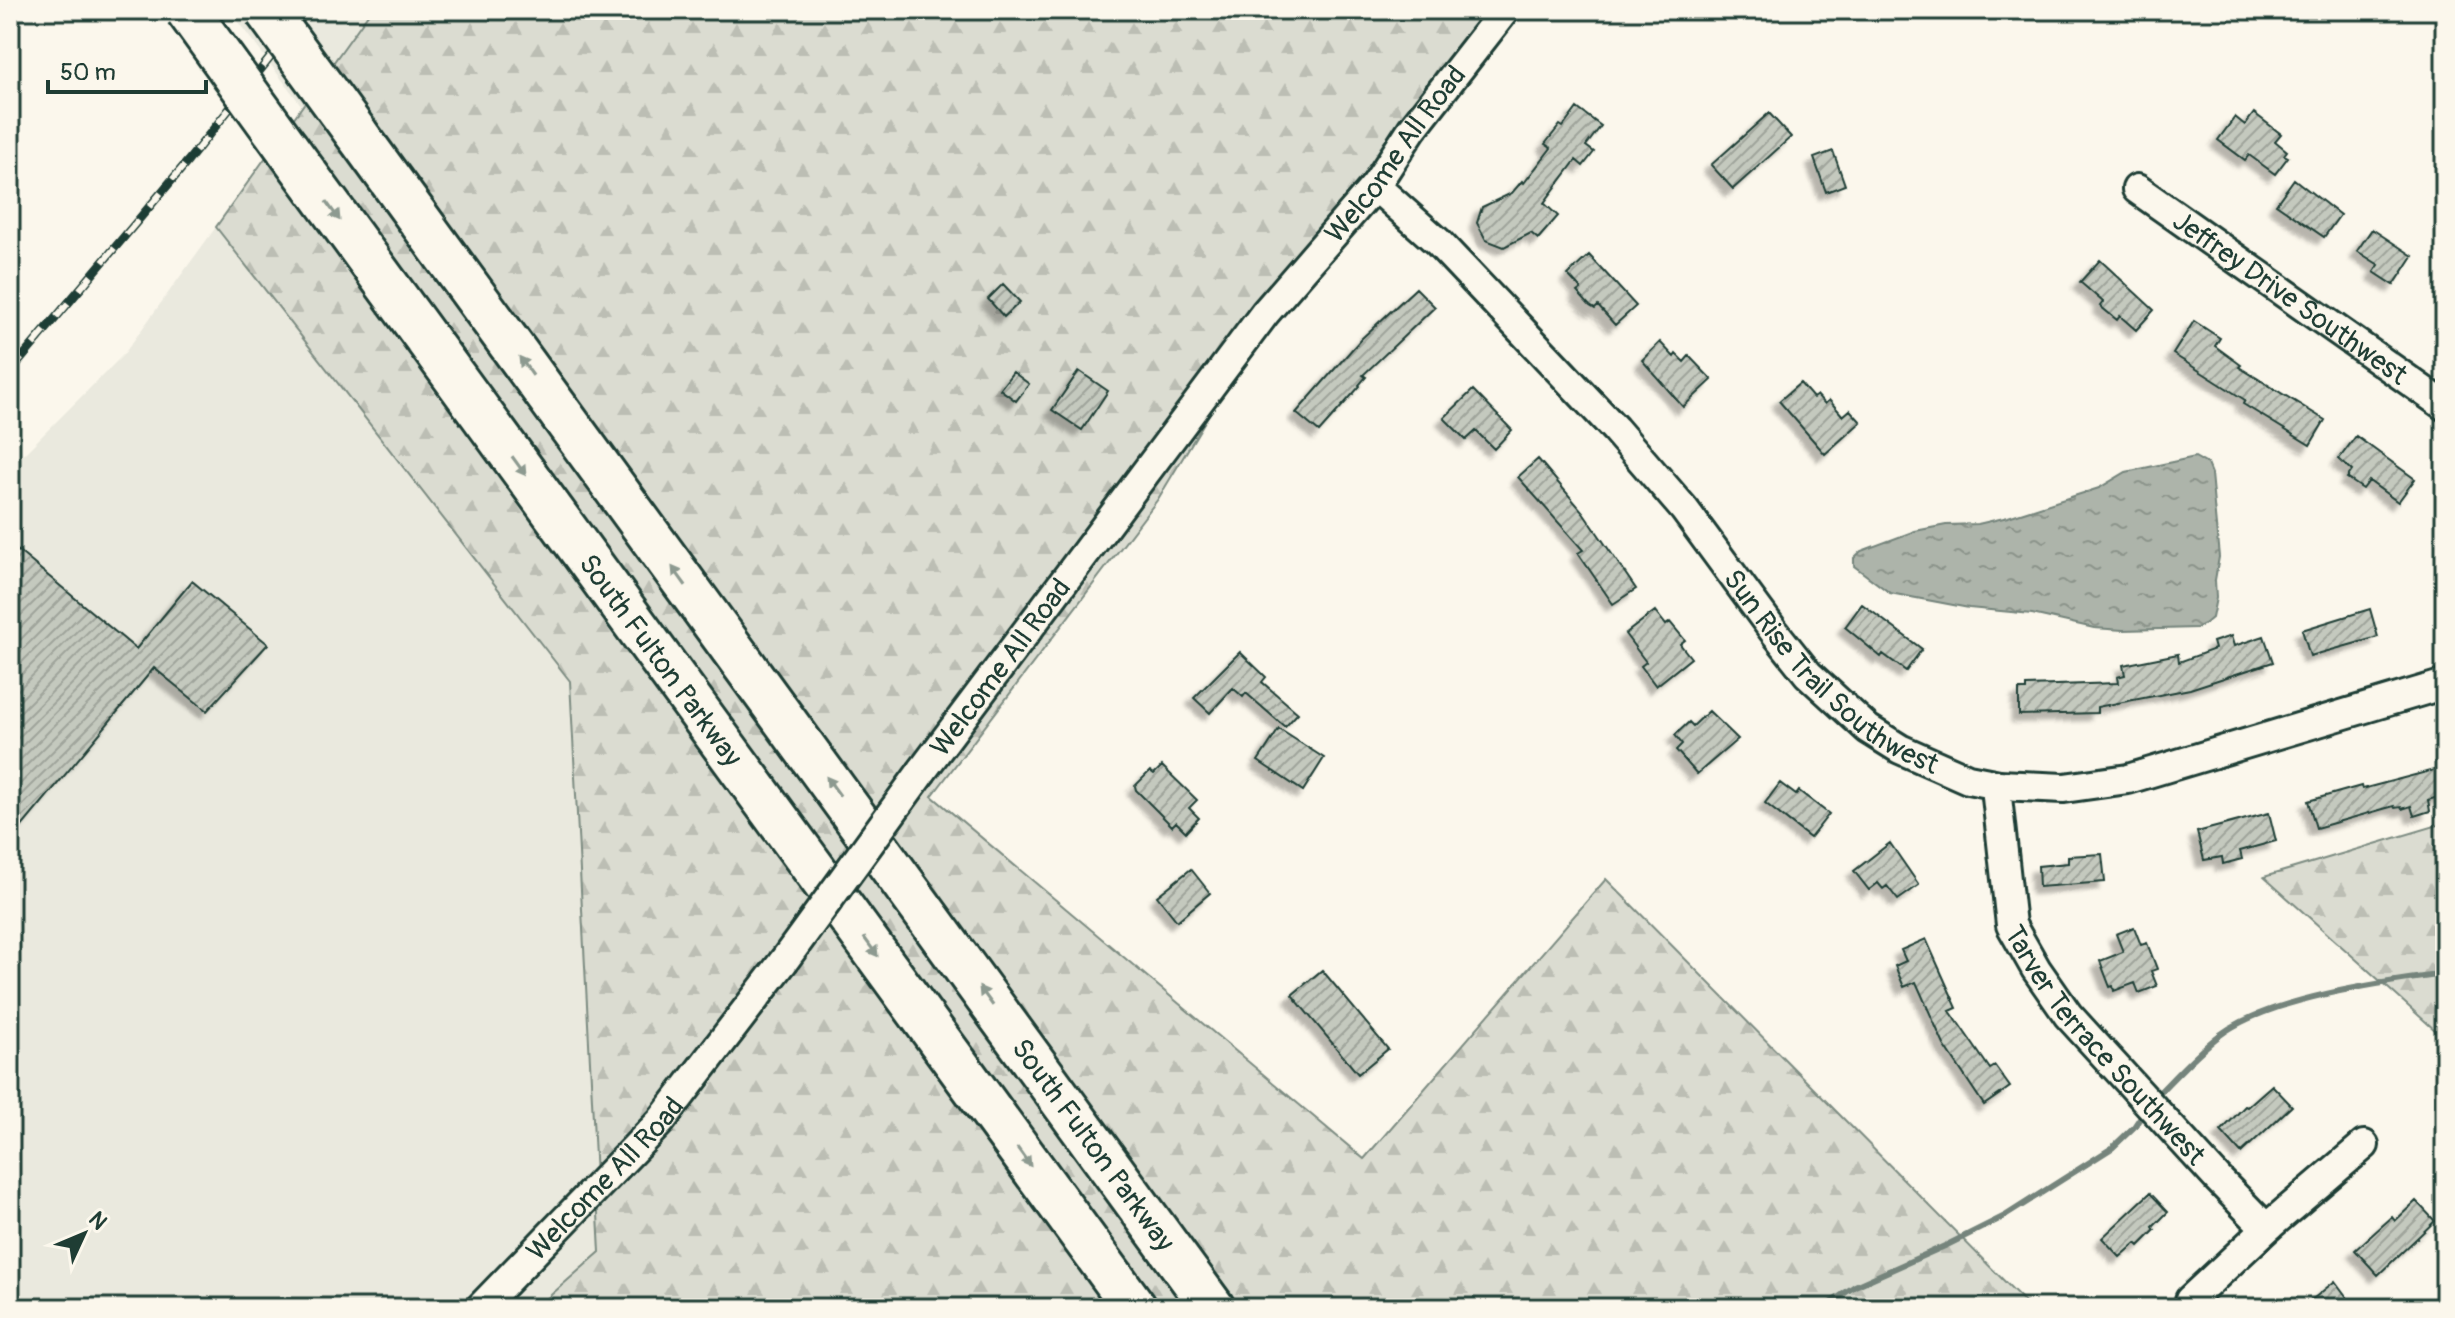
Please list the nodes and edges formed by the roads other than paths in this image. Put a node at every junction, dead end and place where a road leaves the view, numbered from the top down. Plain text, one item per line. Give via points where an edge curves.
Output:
1 (187, 10) edge
2 (266, 10) edge
3 (1505, 10) edge
4 (1375, 186) junction
5 (2137, 189) dead end
6 (2445, 406) edge
7 (2445, 684) edge
8 (1999, 785) junction
9 (2364, 1145) dead end
10 (2269, 1226) junction
11 (2190, 1300) dead end
12 (480, 1308) edge
13 (1135, 1308) edge
14 (1213, 1308) edge

1 -> 13 highway, South Fulton Parkway, bridge
14 -> 2 highway, South Fulton Parkway, bridge
3 - 4 street, Welcome All Road via 1412,129
4 - 8 street, Sun Rise Trail Southwest via 1438,242 1615,429 1684,509 1808,674 1837,702 1900,749 1949,772
4 - 12 street, Welcome All Road, bridge via 1265,313 661,1121
5 - 6 street, Jeffrey Drive Southwest
7 - 8 street, Sun Rise Trail Southwest via 2128,779 2064,788
8 - 10 street, Tarver Terrace Southwest via 2011,925 2036,969 2068,1015 2218,1179
9 - 10 street
10 - 11 street

